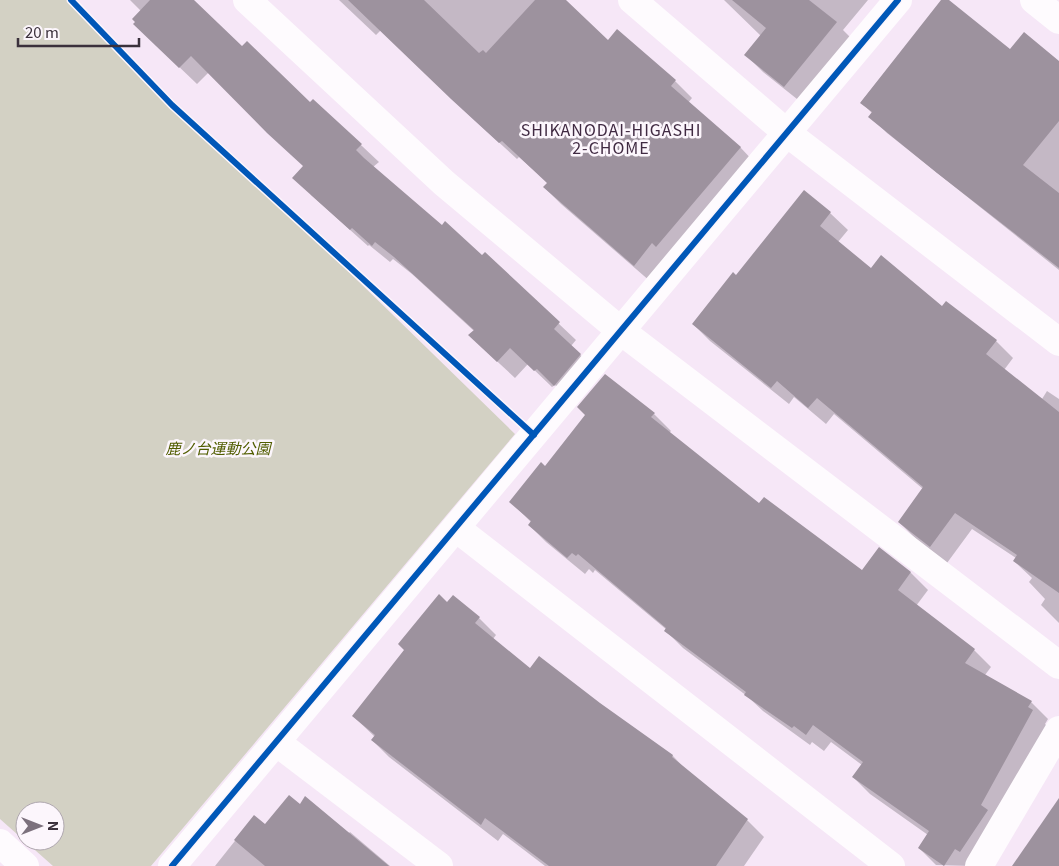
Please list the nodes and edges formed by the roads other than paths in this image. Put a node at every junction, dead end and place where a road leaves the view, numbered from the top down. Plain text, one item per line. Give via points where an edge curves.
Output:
1 (247, 0) edge
2 (632, 0) edge
3 (898, 0) edge
4 (1034, 0) edge
5 (1059, 20) edge
6 (788, 133) junction
7 (621, 332) junction
8 (1059, 342) edge
9 (456, 528) junction
10 (1059, 665) edge
11 (1059, 730) edge
12 (276, 742) junction
13 (0, 843) edge
14 (25, 866) edge
15 (172, 866) edge
16 (439, 866) edge
17 (891, 866) edge
18 (979, 866) edge

1 - 7 street via 444,183
2 - 6 street
3 - 6 street
4 - 5 street
6 - 7 street
6 - 8 street
7 - 9 street
7 - 10 street
9 - 12 street
9 - 17 street
11 - 18 street
12 - 15 street
12 - 16 street
13 - 14 street

